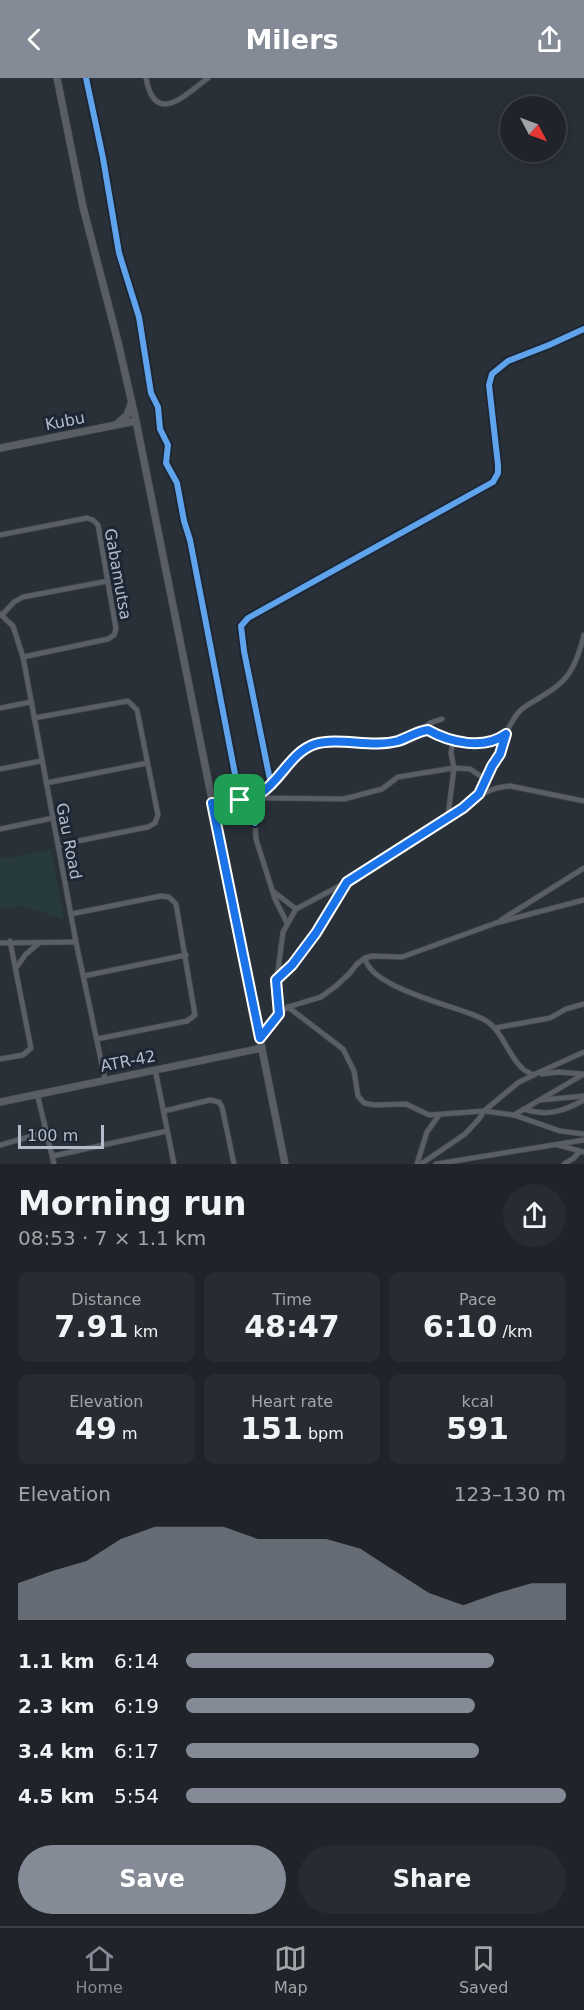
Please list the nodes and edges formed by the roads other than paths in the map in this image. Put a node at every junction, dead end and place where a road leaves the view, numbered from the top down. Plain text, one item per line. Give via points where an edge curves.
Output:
1 (57, 78) edge
2 (86, 78) edge
3 (146, 78) edge
4 (208, 78) edge
5 (584, 329) edge
6 (131, 401) junction
7 (136, 421) junction
8 (115, 425) junction
9 (0, 448) edge
10 (0, 535) edge
11 (108, 581) junction
12 (1, 614) edge
13 (584, 635) edge
14 (23, 657) junction
15 (576, 664) junction
16 (584, 665) edge
17 (31, 702) junction
18 (0, 708) edge
19 (34, 718) junction
20 (442, 719) dead end
21 (420, 731) junction
22 (506, 734) junction
23 (453, 740) junction
24 (41, 761) junction
25 (147, 763) junction
26 (454, 768) junction
27 (0, 769) edge
28 (485, 779) junction
29 (46, 783) junction
30 (269, 787) junction
31 (479, 794) junction
32 (260, 795) junction
33 (240, 800) junction
34 (584, 801) edge
35 (212, 803) junction
36 (448, 816) junction
37 (53, 818) junction
38 (255, 823) junction
39 (0, 829) edge
40 (58, 845) junction
41 (584, 868) edge
42 (347, 882) junction
43 (274, 892) junction
44 (584, 900) edge
45 (296, 909) junction
46 (72, 914) junction
47 (287, 923) junction
48 (496, 923) junction
49 (10, 941) junction
50 (76, 942) junction
51 (0, 943) edge
52 (39, 943) junction
53 (186, 955) junction
54 (365, 958) junction
55 (15, 968) junction
56 (84, 976) junction
57 (276, 980) junction
58 (584, 1004) edge
59 (288, 1007) junction
60 (279, 1014) junction
61 (495, 1028) junction
62 (260, 1038) junction
63 (97, 1039) junction
64 (262, 1048) junction
65 (584, 1053) edge
66 (0, 1059) edge
67 (155, 1069) junction
68 (533, 1076) junction
69 (105, 1079) junction
70 (37, 1093) junction
71 (584, 1098) edge
72 (538, 1100) junction
73 (0, 1102) edge
74 (524, 1109) junction
75 (484, 1110) junction
76 (164, 1111) junction
77 (439, 1115) junction
78 (514, 1115) junction
79 (167, 1131) junction
80 (46, 1132) junction
81 (584, 1134) edge
82 (584, 1140) edge
83 (556, 1144) junction
84 (0, 1145) edge
85 (582, 1152) edge
86 (52, 1156) junction
87 (54, 1164) edge
88 (174, 1164) edge
89 (234, 1164) edge
90 (285, 1164) edge
91 (417, 1164) edge
92 (422, 1164) edge
93 (436, 1164) edge
94 (564, 1164) edge

1 - 6 main road via 83,207
2 - 33 street via 119,253 139,317 160,429 168,445 166,463 177,483 190,540
3 - 4 street via 151,96 167,105
5 - 30 street via 508,361 492,374 489,384 498,465 493,482 248,618 241,626
6 - 7 main road
6 - 8 main road via 130,411
7 - 8 main road, Kubu
7 - 35 main road
8 - 9 main road, Kubu
10 - 11 street, Gabamutsa via 93,520 98,525
11 - 12 street via 23,597
11 - 14 street, Gabamutsa via 114,635
12 - 14 street, Gau Road via 13,627
13 - 15 street
14 - 17 street, Gau Road
15 - 16 street
15 - 22 street via 565,681 518,711
17 - 18 street
17 - 19 street, Gau Road
19 - 24 street, Gau Road
19 - 25 street via 128,701 137,710
20 - 21 street
21 - 23 street via 428,730
21 - 30 street via 397,741 314,745 296,757
22 - 23 street via 486,744
22 - 28 street via 500,754
23 - 26 street
24 - 27 street
24 - 29 street, Gau Road
25 - 29 street
25 - 40 street via 158,815 155,823
26 - 28 street via 470,769
26 - 32 street via 398,777 382,789 344,799 272,799
26 - 36 street
28 - 31 street
29 - 37 street, Gau Road
30 - 32 street
31 - 34 street via 510,786
31 - 36 street
32 - 33 street
32 - 38 street
33 - 35 street
33 - 38 street
35 - 62 main road
36 - 42 street
37 - 39 street
37 - 40 street, Gau Road
38 - 43 street via 262,861
40 - 46 street, Gau Road
41 - 48 street
42 - 45 street
42 - 57 street via 316,933
43 - 45 street
43 - 47 street
44 - 48 street
45 - 47 street
46 - 50 street, Gau Road
46 - 53 street via 169,897 176,904
47 - 57 street
48 - 54 street via 402,957
49 - 51 street
49 - 52 street
49 - 55 street
50 - 52 street
50 - 56 street, Gau Road
52 - 55 street
53 - 56 street
53 - 63 street via 196,1010 193,1018
54 - 59 street via 321,997
54 - 61 street via 368,967 384,980 479,1017
55 - 66 street via 31,1048 23,1055
56 - 63 street, Gau Road
57 - 60 street
58 - 61 street via 550,1018
59 - 60 street
59 - 77 street via 343,1049 354,1071 360,1100 374,1106 406,1104 429,1115
60 - 62 street
61 - 68 street via 522,1068
62 - 64 main road
63 - 69 street, Gau Road
64 - 67 main road, ATR-42
64 - 90 main road
65 - 68 street
67 - 69 main road, ATR-42
67 - 76 street
68 - 72 street via 558,1072 584,1074
68 - 75 street via 519,1082
69 - 70 main road, ATR-42
70 - 73 main road, ATR-42
70 - 80 street
71 - 72 street
71 - 74 street via 568,1108 545,1114
72 - 74 street
74 - 78 street
75 - 77 street
75 - 78 street
75 - 92 street via 465,1134
76 - 79 street
76 - 89 street via 210,1100 219,1102
77 - 91 street via 427,1132
78 - 81 street via 560,1131
79 - 86 street
79 - 88 street
80 - 84 street
80 - 86 street
82 - 83 street
83 - 85 street
83 - 93 street
85 - 94 street
86 - 87 street

